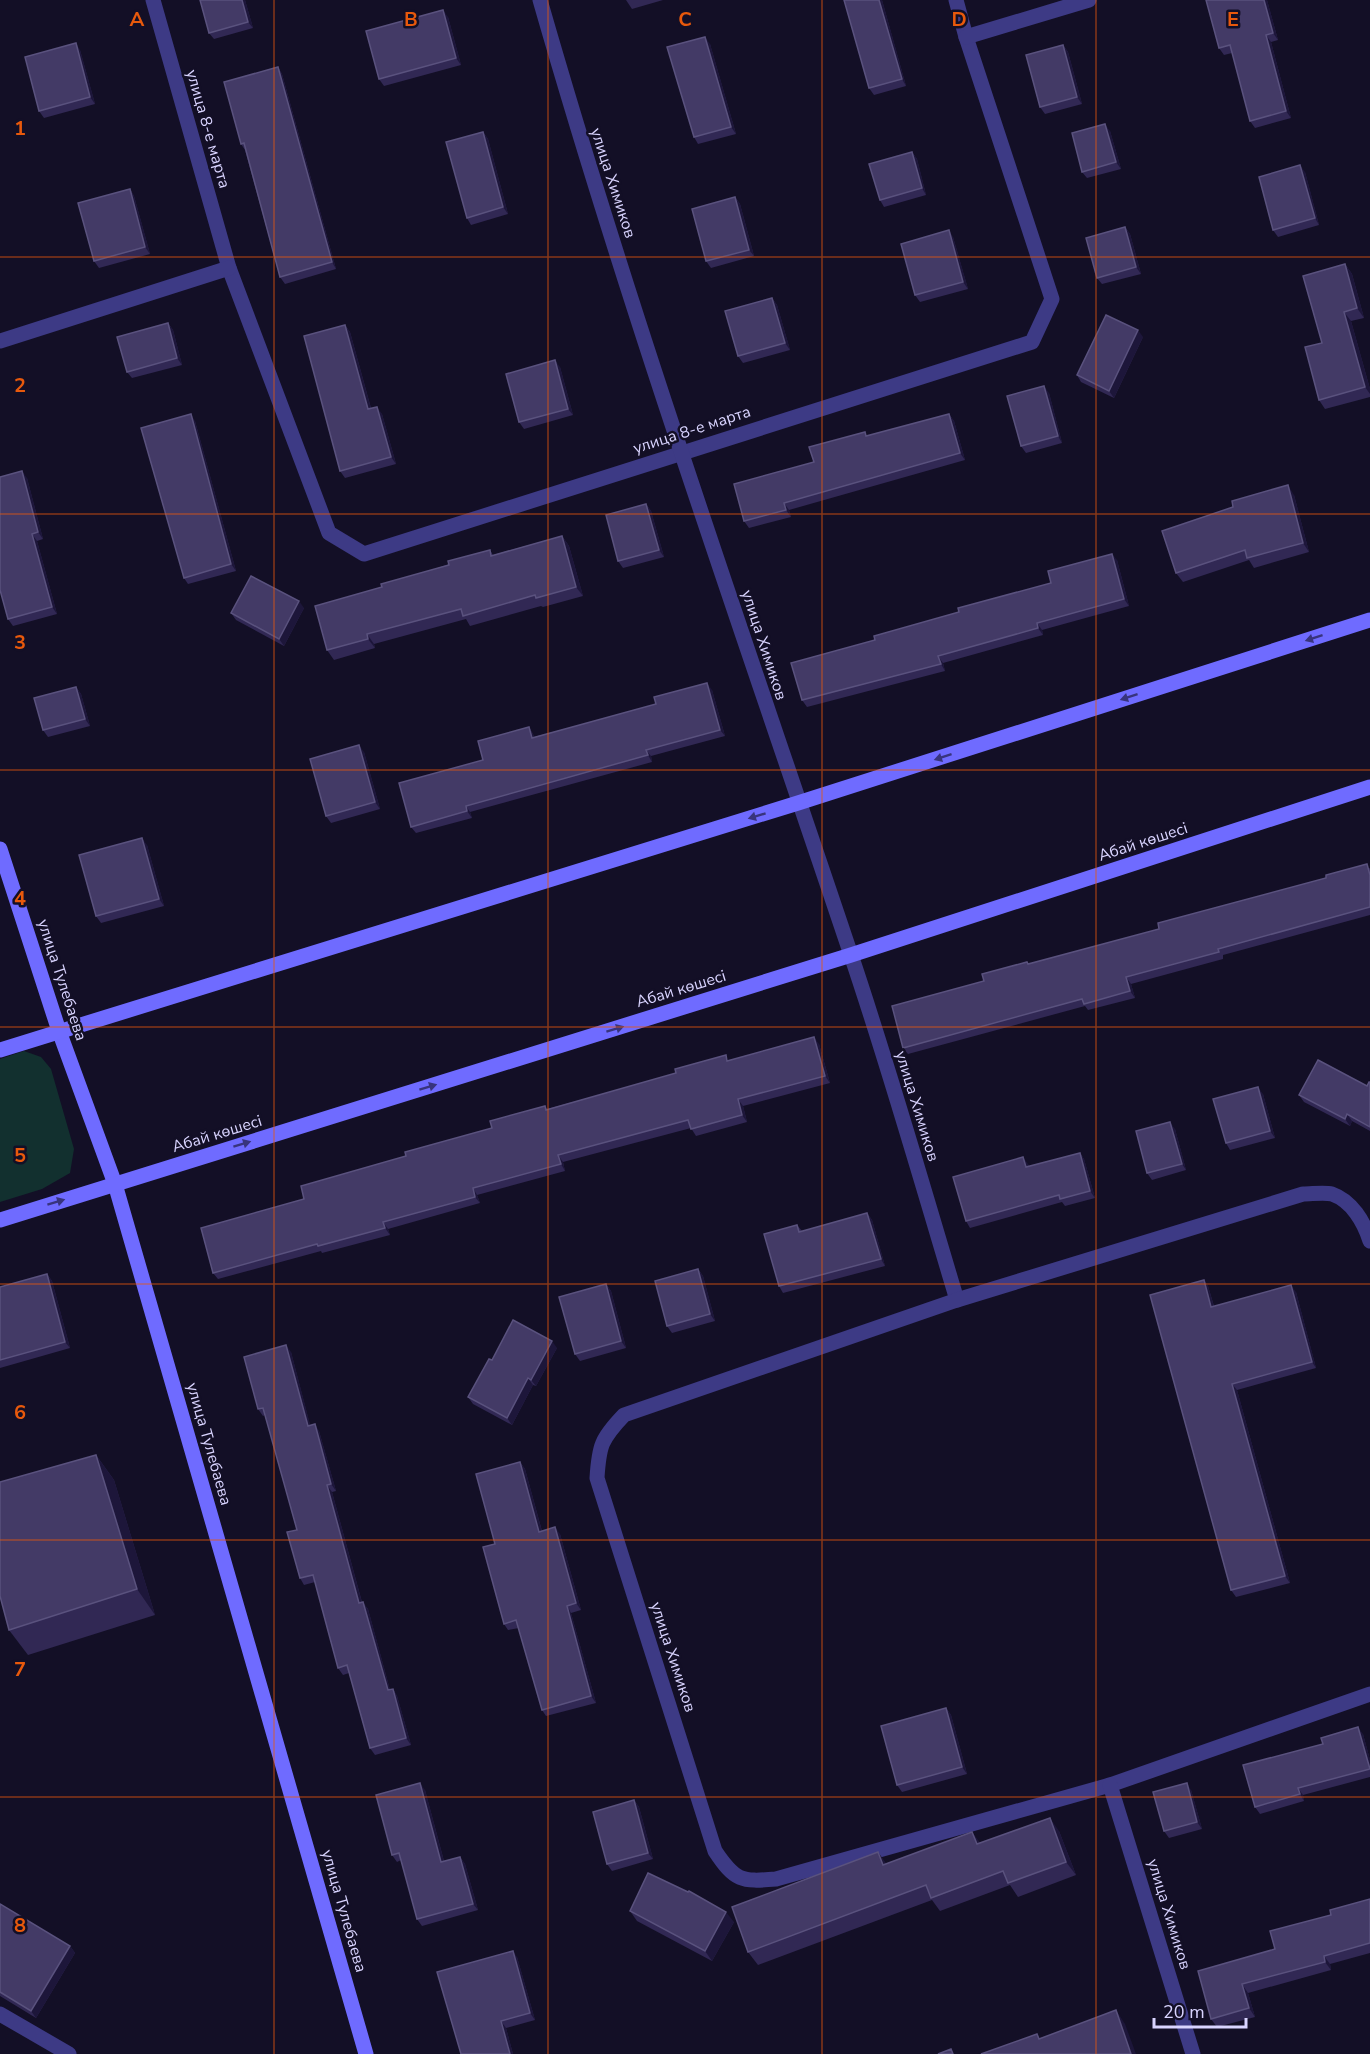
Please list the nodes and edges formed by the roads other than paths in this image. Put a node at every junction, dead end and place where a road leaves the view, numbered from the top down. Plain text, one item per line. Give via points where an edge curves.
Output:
1 (153, 0) edge
2 (540, 0) edge
3 (956, 0) edge
4 (1089, 0) edge
5 (966, 37) junction
6 (230, 268) junction
7 (0, 341) edge
8 (681, 452) junction
9 (1370, 620) edge
10 (1370, 787) edge
11 (798, 803) junction
12 (0, 849) edge
13 (851, 955) junction
14 (59, 1031) junction
15 (0, 1050) edge
16 (115, 1184) junction
17 (0, 1220) edge
18 (1370, 1241) edge
19 (957, 1299) junction
20 (1370, 1694) edge
21 (1110, 1785) junction
22 (0, 2013) edge
23 (69, 2054) edge
24 (366, 2054) edge
25 (1193, 2054) edge

1 - 6 street, улица 8-е марта
2 - 8 street, улица Химиков via 581,142
3 - 5 street, улица 8-е марта
4 - 5 street
5 - 8 street, улица 8-е марта via 1052,299 1032,342
6 - 7 street
6 - 8 street, улица 8-е марта via 329,533 364,554
8 - 11 street, улица Химиков
9 -> 11 street
10 - 13 street, Абай көшесі
11 - 13 street, улица Химиков
11 -> 14 street
12 - 14 street, улица Тулебаева
16 -> 13 street, Абай көшесі
13 - 19 street, улица Химиков
14 - 15 street
14 - 16 street, улица Тулебаева
17 -> 16 street, Абай көшесі
16 - 24 street, улица Тулебаева
18 - 19 street, улица Химиков via 1366,1227 1352,1207 1331,1194 1303,1194
19 - 21 street, улица Химиков via 624,1415 598,1451 597,1478 715,1851 729,1871 748,1881 776,1879
20 - 21 street, улица Химиков
21 - 25 street, улица Химиков
22 - 23 street

